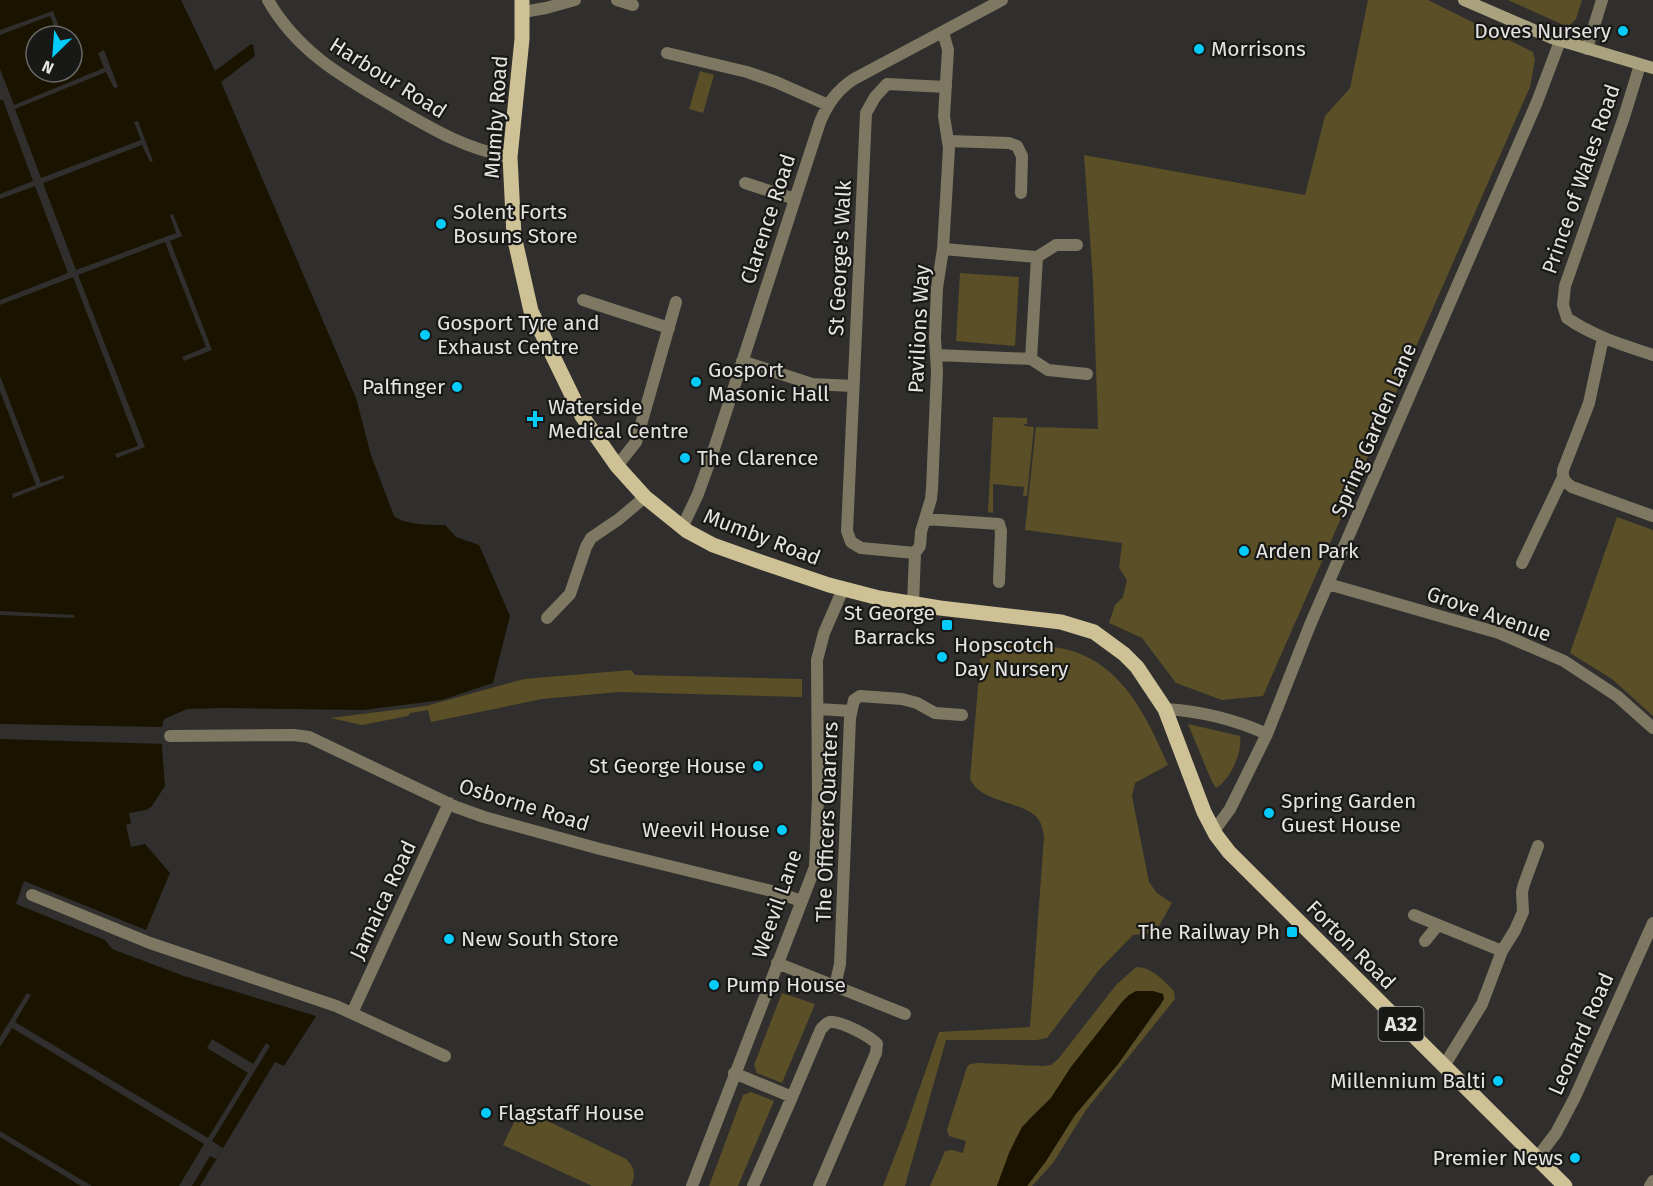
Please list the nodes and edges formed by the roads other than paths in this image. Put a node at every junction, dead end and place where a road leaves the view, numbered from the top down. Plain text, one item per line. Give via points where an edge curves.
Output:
1 (268, 0) edge
2 (283, 0) edge
3 (575, 0) edge
4 (617, 0) edge
5 (1002, 0) edge
6 (1464, 0) edge
7 (1602, 0) edge
8 (633, 5) dead end
9 (980, 5) edge
10 (522, 6) edge
11 (275, 11) junction
12 (943, 32) junction
13 (1560, 41) junction
14 (1587, 49) junction
15 (667, 53) dead end
16 (1640, 65) junction
17 (1653, 69) edge
18 (946, 84) junction
19 (828, 105) junction
20 (948, 141) junction
21 (510, 157) junction
22 (745, 183) dead end
23 (1021, 193) dead end
24 (795, 199) junction
25 (1077, 245) dead end
26 (943, 249) junction
27 (1037, 257) junction
28 (583, 300) dead end
29 (676, 302) dead end
30 (669, 328) junction
31 (1603, 338) junction
32 (936, 355) junction
33 (1653, 355) edge
34 (1031, 359) junction
35 (742, 361) junction
36 (1087, 374) dead end
37 (853, 386) junction
38 (617, 466) junction
39 (1563, 477) junction
40 (645, 497) junction
41 (1653, 516) edge
42 (925, 519) junction
43 (682, 528) junction
44 (915, 553) junction
45 (1522, 563) dead end
46 (999, 582) dead end
47 (1328, 584) junction
48 (843, 589) junction
49 (913, 604) junction
50 (547, 618) dead end
51 (818, 709) junction
52 (1165, 709) junction
53 (851, 711) junction
54 (962, 715) dead end
55 (1653, 728) edge
56 (1267, 734) junction
57 (170, 736) dead end
58 (449, 803) junction
59 (1214, 831) junction
60 (1538, 846) dead end
61 (32, 895) dead end
62 (801, 901) junction
63 (1414, 915) dead end
64 (1653, 922) edge
65 (1438, 925) junction
66 (1425, 940) dead end
67 (1502, 951) junction
68 (777, 963) junction
69 (835, 986) junction
70 (352, 1013) junction
71 (905, 1014) dead end
72 (445, 1056) dead end
73 (1444, 1066) junction
74 (734, 1073) junction
75 (792, 1097) junction
76 (1537, 1158) junction
77 (1653, 1181) edge
78 (692, 1186) edge
79 (753, 1186) edge
80 (819, 1186) edge
81 (1565, 1186) edge
82 (1650, 1186) edge

1 - 11 street, Harbour Road
2 - 11 street
3 - 10 street via 546,8
4 - 8 street
5 - 9 street, Clarence Road
6 - 13 street
7 - 14 street
9 - 12 street, Clarence Road
10 - 21 main road, Mumby Road / A32
11 - 21 street, Harbour Road via 302,44 340,76 462,144
12 - 18 street, Pavilions Way via 948,50
12 - 19 street, Clarence Road via 850,82
13 - 14 street
13 - 47 street, Spring Garden Lane
14 - 16 street
15 - 19 street via 747,72
16 - 17 street
16 - 31 street, Prince of Wales Road via 1565,286 1563,305 1567,318
18 - 20 street, Pavilions Way via 944,120
18 - 37 street, St George's Walk via 887,84 866,115
19 - 24 street, Clarence Road
20 - 23 street via 1017,146 1022,156
20 - 26 street, Pavilions Way
21 - 38 main road, Mumby Road / A32 via 514,236 531,311 582,416
22 - 24 street
24 - 35 street, Clarence Road
25 - 27 street via 1056,245
26 - 27 street
26 - 32 street, Pavilions Way via 937,288
27 - 34 street
28 - 30 street
29 - 30 street
30 - 38 street via 636,442
31 - 33 street
31 - 39 street via 1589,403
32 - 34 street
32 - 42 street, Pavilions Way via 932,495
34 - 36 street via 1048,370
35 - 37 street via 812,384
35 - 43 street, Clarence Road via 698,495
37 - 44 street, St George's Walk via 848,537 864,549
38 - 40 main road, Mumby Road / A32
39 - 41 street via 1572,487
39 - 45 street
40 - 43 main road, Mumby Road / A32
40 - 50 street via 591,538 570,594
42 - 44 street, Pavilions Way
42 - 46 street via 999,524
43 - 48 main road, Mumby Road / A32 via 728,551
44 - 49 street, Pavilions Way
47 - 55 street, Grove Avenue via 1499,633 1564,661 1617,696
47 - 56 street, Spring Garden Lane
48 - 49 main road, Mumby Road / A32
48 - 51 street, Weevil Lane via 819,649
49 - 52 main road, Mumby Road / A32 via 1061,622 1094,632 1137,667
51 - 53 street
51 - 62 street, Weevil Lane via 817,856
52 - 56 street via 1220,719
52 - 59 main road, Mumby Road / A32
53 - 54 street, The Officers Quarters via 856,697 866,696 906,699 935,713
53 - 69 street, The Officers Quarters via 840,964
56 - 59 street, Spring Garden Lane via 1230,809
57 - 58 street, Osborne Road via 305,736
58 - 62 street, Osborne Road via 502,823
58 - 70 street, Jamaica Road
59 - 73 main road, Forton Road / A32 via 1236,861
60 - 67 street via 1524,884 1523,912
61 - 70 street via 150,943
62 - 68 street, Weevil Lane
63 - 65 street
64 - 76 street, Leonard Road via 1575,1097
65 - 66 street
65 - 67 street
67 - 73 street via 1482,1004
68 - 69 street
68 - 74 street, Weevil Lane
69 - 71 street
70 - 72 street
73 - 76 main road, Forton Road / A32
74 - 75 street
74 - 78 street, Weevil Lane
75 - 79 street
75 - 80 street via 826,1023 834,1022 871,1037 877,1044
76 - 81 main road, Forton Road / A32
77 - 82 street

